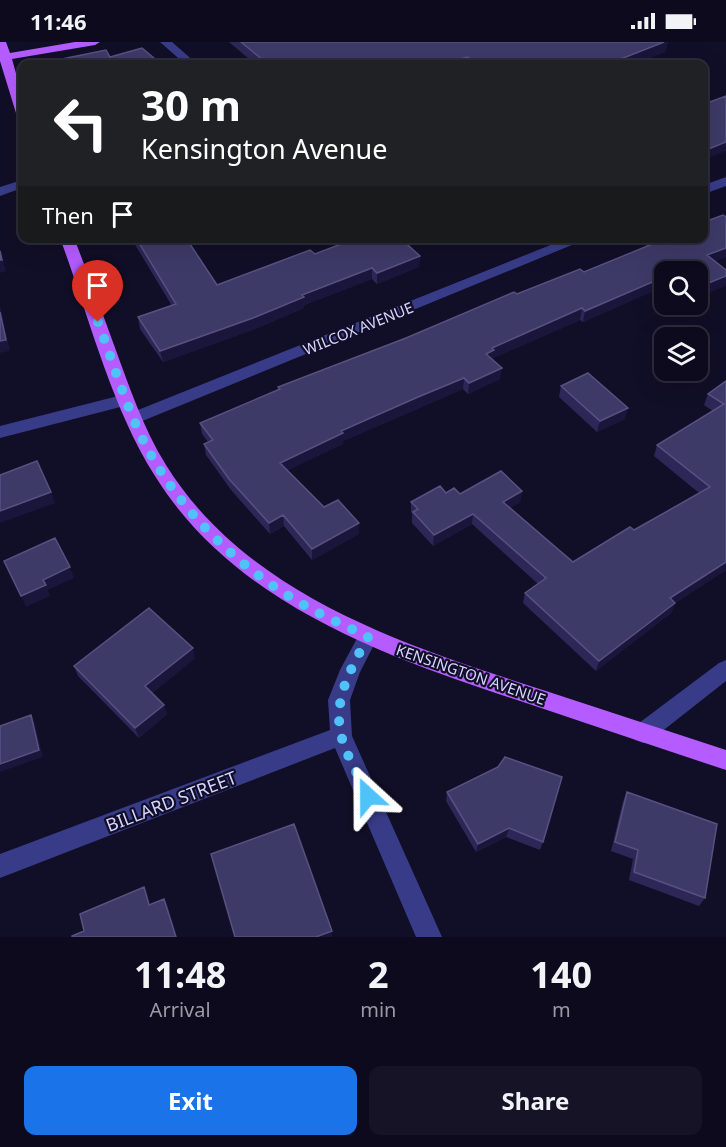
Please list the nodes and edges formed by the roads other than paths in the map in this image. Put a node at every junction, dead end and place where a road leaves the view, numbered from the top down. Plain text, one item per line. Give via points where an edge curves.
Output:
1 (1, 42) edge
2 (95, 42) edge
3 (165, 42) edge
4 (2, 58) edge
5 (186, 60) edge
6 (18, 102) edge
7 (726, 181) edge
8 (18, 185) edge
9 (708, 188) edge
10 (0, 192) edge
11 (69, 243) edge
12 (570, 243) edge
13 (126, 400) junction
14 (134, 418) junction
15 (0, 432) edge
16 (368, 637) junction
17 (726, 669) edge
18 (643, 733) junction
19 (341, 736) junction
20 (726, 760) edge
21 (0, 866) edge
22 (429, 937) edge

1 - 4 main road
2 - 4 main road
3 - 5 street
4 - 6 main road
7 - 9 street
8 - 10 street
11 - 13 main road, KENSINGTON AVENUE
12 - 14 street, WILCOX AVENUE
13 - 14 main road, KENSINGTON AVENUE
13 - 15 street
14 - 16 main road, KENSINGTON AVENUE via 172,488 209,532 254,571 301,603
16 - 18 main road, KENSINGTON AVENUE
16 - 19 street via 339,700
17 - 18 street
18 - 20 main road, KENSINGTON AVENUE
19 - 21 street, BILLARD STREET
19 - 22 street

